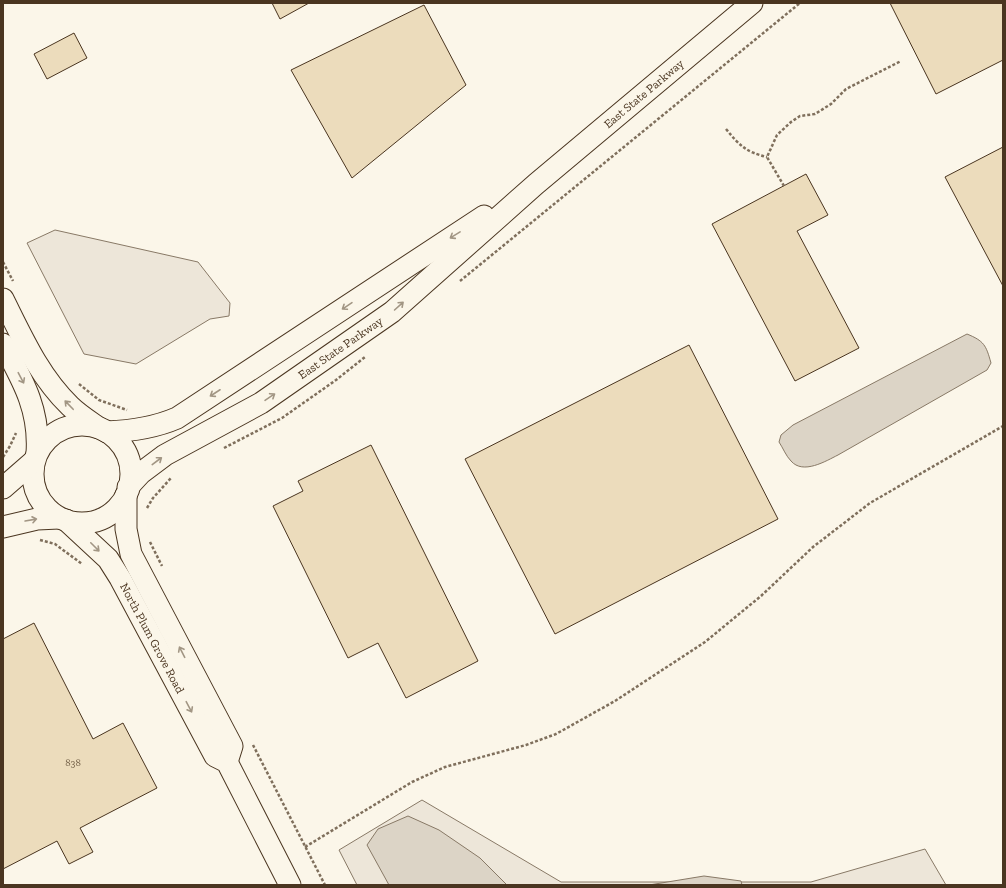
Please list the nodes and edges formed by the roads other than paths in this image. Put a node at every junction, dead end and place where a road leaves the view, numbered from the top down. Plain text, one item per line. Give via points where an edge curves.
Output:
1 (752, 3) edge
2 (536, 184) junction
3 (8, 291) edge
4 (3, 344) edge
5 (103, 430) junction
6 (36, 457) junction
7 (3, 488) edge
8 (127, 491) junction
9 (63, 519) junction
10 (3, 527) edge
11 (227, 762) junction
12 (290, 885) edge

1 - 2 street, East State Parkway
2 -> 5 street, East State Parkway via 435,247 177,418 142,429
8 -> 2 street, East State Parkway via 141,474 165,455 261,403 392,312
5 -> 3 street via 70,406 38,367
4 -> 6 street via 26,387 32,405 38,438
5 - 6 street via 84,425 60,430 47,440
5 - 8 street via 120,444 128,460 130,478
6 - 7 street
6 - 9 street via 33,478 37,494 46,508
8 - 9 street via 111,513 97,520 82,523
11 -> 8 street, North Plum Grove Road via 232,746 132,554 126,530
10 -> 9 street via 30,520
9 -> 11 street, North Plum Grove Road via 92,543 114,569 215,756
11 - 12 street, North Plum Grove Road

